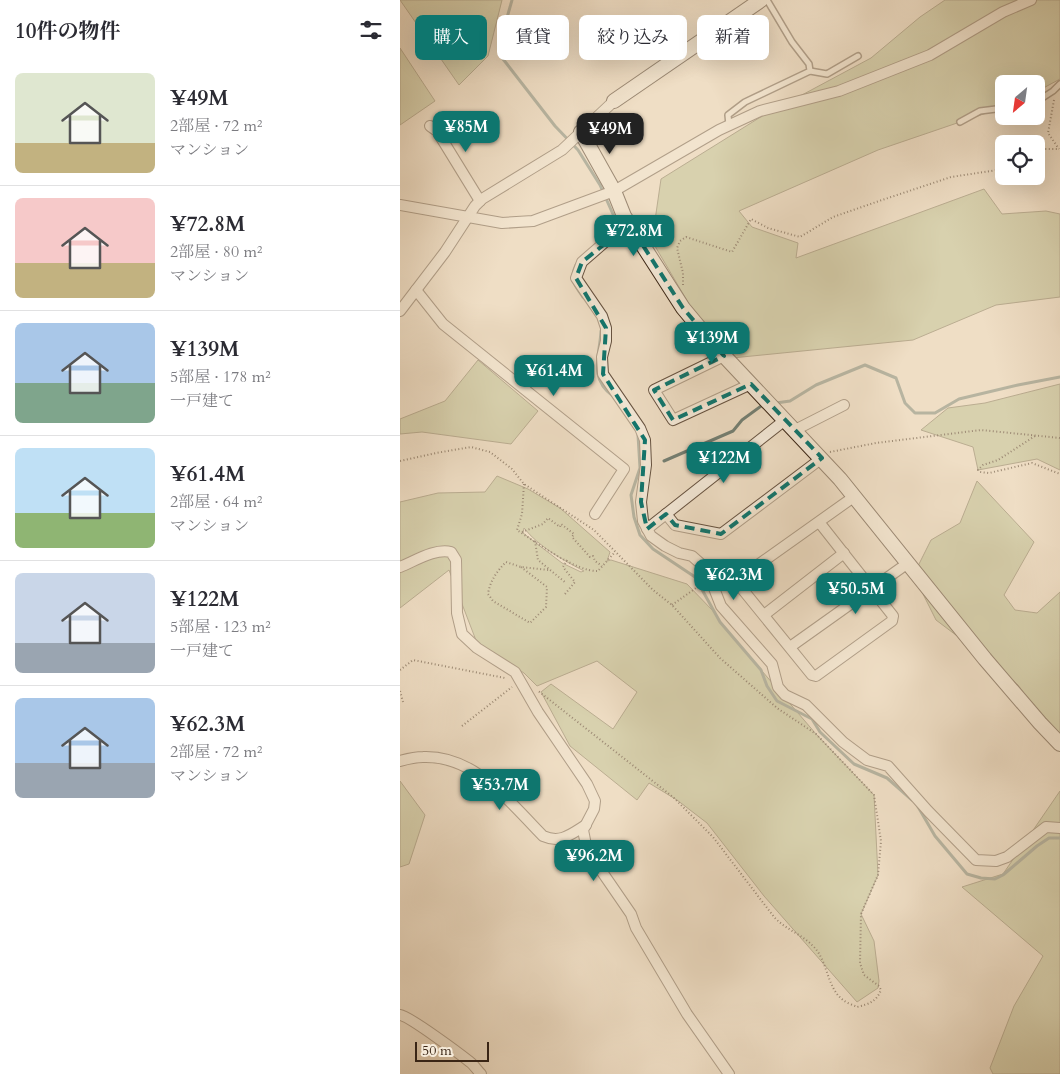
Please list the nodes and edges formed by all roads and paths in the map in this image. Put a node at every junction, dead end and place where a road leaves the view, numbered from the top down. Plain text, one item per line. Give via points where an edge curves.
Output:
1 (761, 0) edge
2 (767, 0) edge
3 (1031, 0) edge
4 (858, 56) dead end
5 (810, 71) junction
6 (1058, 86) edge
7 (1045, 97) edge
8 (614, 101) joint
9 (995, 109) edge
10 (960, 122) dead end
11 (729, 125) junction
12 (430, 126) dead end
13 (578, 135) junction
14 (1060, 149) edge
15 (1045, 150) edge
16 (995, 170) edge
17 (612, 192) junction
18 (480, 201) junction
19 (400, 205) edge
20 (468, 217) junction
21 (626, 219) junction
22 (416, 290) junction
23 (683, 308) junction
24 (400, 311) edge
25 (724, 356) junction
26 (751, 384) junction
27 (844, 405) dead end
28 (785, 420) junction
29 (795, 430) junction
30 (1035, 435) junction
31 (1060, 438) edge
32 (820, 456) junction
33 (400, 461) edge
34 (1060, 474) edge
35 (524, 484) junction
36 (855, 496) junction
37 (595, 514) dead end
38 (666, 514) junction
39 (819, 522) junction
40 (647, 529) junction
41 (522, 532) junction
42 (535, 541) junction
43 (615, 552) junction
44 (844, 554) junction
45 (566, 560) junction
46 (908, 563) junction
47 (602, 566) junction
48 (400, 567) edge
49 (521, 567) junction
50 (549, 570) junction
51 (710, 578) junction
52 (566, 583) dead end
53 (872, 589) junction
54 (566, 594) dead end
55 (672, 605) junction
56 (764, 615) junction
57 (790, 647) junction
58 (400, 670) edge
59 (520, 681) junction
60 (538, 690) dead end
61 (400, 691) edge
62 (403, 702) dead end
63 (462, 726) dead end
64 (1060, 744) edge
65 (400, 761) edge
66 (586, 825) junction
67 (1060, 828) edge
68 (400, 1015) edge
69 (481, 1074) edge
70 (729, 1074) edge

1 - 8 street
2 - 5 lane via 809,64
3 - 11 street via 921,58 839,91 760,111
4 - 5 lane via 827,74
5 - 11 lane via 745,102 728,115
6 - 7 lane
6 - 14 path via 1048,133
8 - 13 street
9 - 10 lane via 980,111
11 - 17 street
12 - 18 street via 437,131
13 - 17 street
13 - 18 street via 565,147
14 - 15 path
16 - 23 path via 951,177 882,200 833,217 800,237 768,228 751,219 732,252 686,237 677,248 683,273
17 - 20 street via 533,221 502,223
17 - 21 street
18 - 20 street
19 - 20 street
20 - 22 street
21 - 23 street
21 - 40 street via 620,221 611,239 582,262 576,278 602,316 606,328 603,374 645,440 646,465 641,502
22 - 24 street
22 - 37 street via 443,324 624,469
23 - 25 street
25 - 26 street
25 - 26 street via 654,390 672,420
26 - 28 street
27 - 29 street
28 - 29 street
28 - 38 street
29 - 32 street
30 - 31 path
30 - 32 path via 981,430 876,443
30 - 34 path via 978,470 989,473 1032,463
32 - 36 street
32 - 38 street via 721,534 675,525
33 - 35 path via 471,447 490,452 512,469
35 - 41 path via 522,514 517,530
35 - 43 path via 594,530
36 - 39 street
36 - 46 street
38 - 40 street
39 - 44 street
39 - 56 street via 741,577 739,585
40 - 51 street via 665,546 692,556
41 - 42 path
41 - 47 path via 543,524 548,518 574,534 572,537
42 - 45 path
42 - 50 path via 538,560
43 - 47 path
43 - 55 path
44 - 53 street
44 - 56 street
45 - 47 path via 589,572 598,571
45 - 54 path via 562,568 575,582
46 - 53 street
46 - 64 street via 985,659
48 - 59 street via 437,552 451,552 456,560 457,613 462,634 477,648 515,672
49 - 49 path via 506,562 490,585 488,594 493,601 530,623 546,607 547,586
49 - 50 path
50 - 52 path
51 - 55 path
51 - 67 street via 721,606 772,664 778,687 785,695 806,705 843,742 867,760 888,766 976,860 1007,857 1046,827
53 - 57 street
53 - 57 street via 893,616 892,621 816,676
55 - 60 path via 720,658 777,708 816,734 874,795 881,841 878,875 861,914 860,963 864,975 880,986 877,999 857,1007 842,1000 814,946 774,917 701,824 673,797
56 - 57 street
58 - 59 path via 413,660
59 - 63 path
59 - 66 street via 588,784 595,800
61 - 62 path
65 - 66 street via 423,757 461,764 483,776 543,836 552,840 563,838
66 - 70 street via 583,830 587,850 631,914 636,928 688,1014
68 - 69 street via 472,1063

